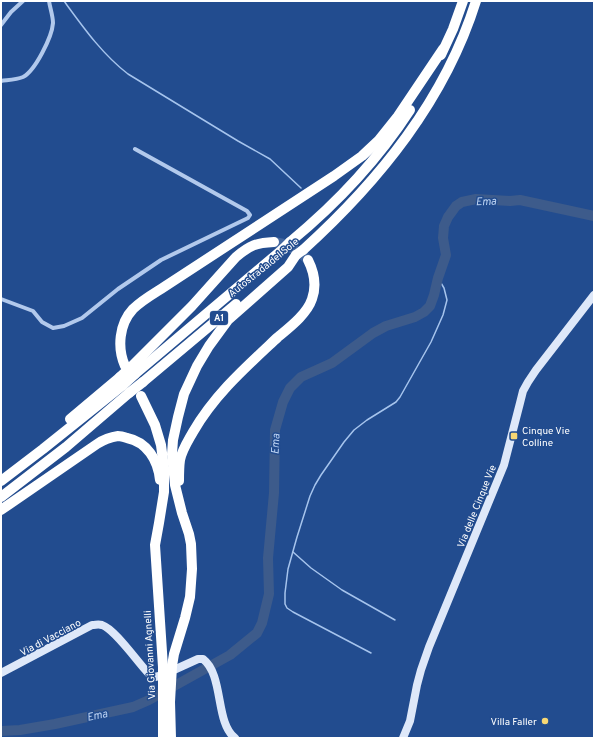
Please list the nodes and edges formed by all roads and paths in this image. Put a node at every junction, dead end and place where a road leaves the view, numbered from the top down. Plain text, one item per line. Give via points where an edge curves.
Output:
1 (23, 1) edge
2 (49, 1) edge
3 (463, 1) edge
4 (476, 1) edge
5 (1, 25) edge
6 (443, 49) junction
7 (1, 82) edge
8 (135, 149) dead end
9 (274, 242) tunnel mouth
10 (300, 253) junction
11 (308, 260) tunnel mouth
12 (594, 295) edge
13 (1, 299) edge
14 (130, 369) junction
15 (141, 396) dead end
16 (1, 481) edge
17 (1, 497) edge
18 (162, 504) junction
19 (1, 510) edge
20 (182, 513) junction
21 (167, 670) junction
22 (1, 674) edge
23 (167, 702) junction
24 (171, 714) junction
25 (163, 738) edge
26 (171, 738) edge
27 (175, 738) edge
28 (235, 738) edge
29 (403, 738) edge

1 - 5 street
2 - 7 street via 53,23 36,65 24,76
3 - 6 highway, Autostrada del Sole / A1
4 - 10 highway, Autostrada del Sole / A1 via 444,76 413,129 351,204
6 - 14 highway, Autostrada del Sole / A1 via 430,78 402,122 347,189 287,246
6 - 14 highway via 394,122 362,156 134,309 126,320 120,346
8 - 13 street via 250,215 161,260 118,289 82,318 64,326 53,328 42,322 33,311
9 - 14 highway via 255,244 236,257
10 - 17 highway, Autostrada del Sole / A1, bridge via 223,314 66,447
10 - 20 highway via 288,267 228,320 197,366 184,394 172,454 175,485
11 - 20 highway via 314,277 314,287 312,299 305,312 220,394 187,441 180,459
12 - 29 street, Via delle Cinque Vie via 536,370 523,391 504,465 429,647 417,685 410,721
14 - 16 highway, Autostrada del Sole / A1, bridge via 121,381 43,449
15 - 18 highway via 155,425 161,445 164,468
18 - 19 highway via 159,476 152,455 143,444 119,436 97,444
18 - 21 highway, Via Giovanni Agnelli via 155,545
20 - 21 highway, Via Giovanni Agnelli via 191,544 190,597
21 - 22 street, Via di Vacciano via 155,677 149,674 116,636 100,624 92,625
21 - 23 highway, Via Giovanni Agnelli, bridge
21 - 28 street via 198,658 207,665 227,727
23 - 24 highway, Via Giovanni Agnelli
23 - 25 highway, Via Giovanni Agnelli
24 - 26 highway, Via Giovanni Agnelli
24 - 27 highway

